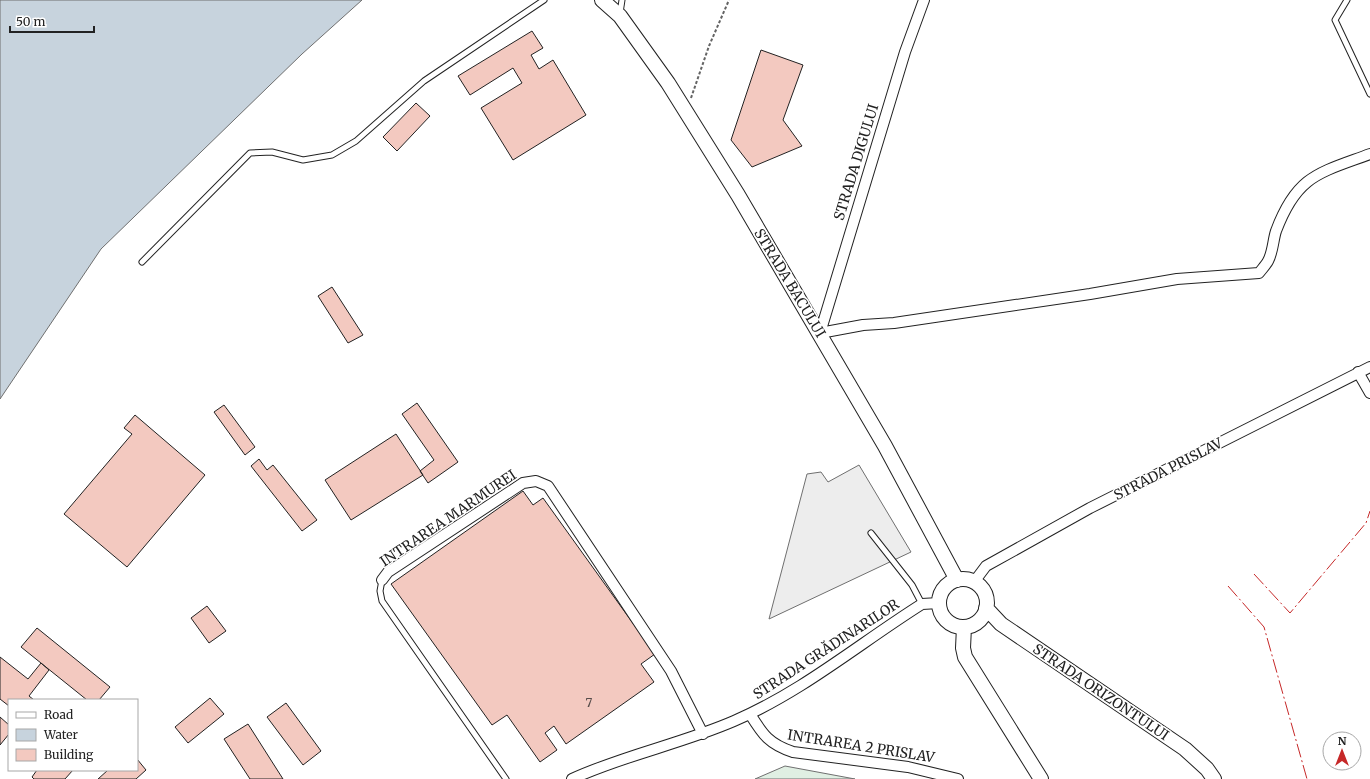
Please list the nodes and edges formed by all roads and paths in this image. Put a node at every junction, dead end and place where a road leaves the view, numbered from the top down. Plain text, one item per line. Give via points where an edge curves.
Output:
1 (544, 0) edge
2 (602, 0) edge
3 (622, 0) edge
4 (729, 0) edge
5 (924, 0) edge
6 (1347, 0) edge
7 (620, 16) junction
8 (1370, 94) edge
9 (686, 111) junction
10 (1370, 154) edge
11 (142, 262) dead end
12 (820, 333) junction
13 (1370, 367) edge
14 (1358, 372) junction
15 (1370, 393) edge
16 (872, 533) dead end
17 (382, 580) joint
18 (957, 580) junction
19 (974, 582) junction
20 (939, 603) junction
21 (922, 604) junction
22 (986, 608) junction
23 (964, 627) junction
24 (750, 714) junction
25 (703, 734) junction
26 (506, 779) edge
27 (572, 779) edge
28 (958, 779) edge
29 (1041, 779) edge
30 (1214, 779) edge

1 - 11 lane via 424,81 356,141 332,155 303,160 272,152 250,153
2 - 7 street, STRADA BACULUI
3 - 7 lane
4 - 9 path via 709,46
5 - 12 street, STRADA DIGULUI via 905,52
6 - 8 lane via 1336,20
7 - 9 street, STRADA BACULUI
9 - 12 street, STRADA BACULUI
10 - 12 street via 1320,172 1301,186 1287,206 1276,232 1269,260 1259,273 1177,280
12 - 18 street, STRADA BACULUI via 886,446
13 - 14 street, STRADA PRISLAV
14 - 15 street
14 - 19 street, STRADA PRISLAV via 1090,508 986,566
16 - 21 lane via 912,585
17 - 25 street, INTRAREA MARMUREI via 388,572 523,482 542,482 548,486 671,671
17 - 26 lane, INTRAREA MARMUREI via 382,601
18 - 19 street
18 - 20 street via 944,588
19 - 22 street via 985,593
20 - 21 street, STRADA GRĂDINARILOR
20 - 23 street via 944,618 949,623
21 - 24 street, STRADA GRĂDINARILOR via 793,690
22 - 23 street via 979,622
22 - 30 street, STRADA ORIZONTULUI via 1001,624 1185,749
23 - 29 street via 965,657
24 - 25 street, STRADA GRĂDINARILOR
24 - 28 street, INTRAREA 2 PRISLAV via 762,735 780,748 908,767
25 - 27 street, STRADA GRĂDINARILOR via 604,765

